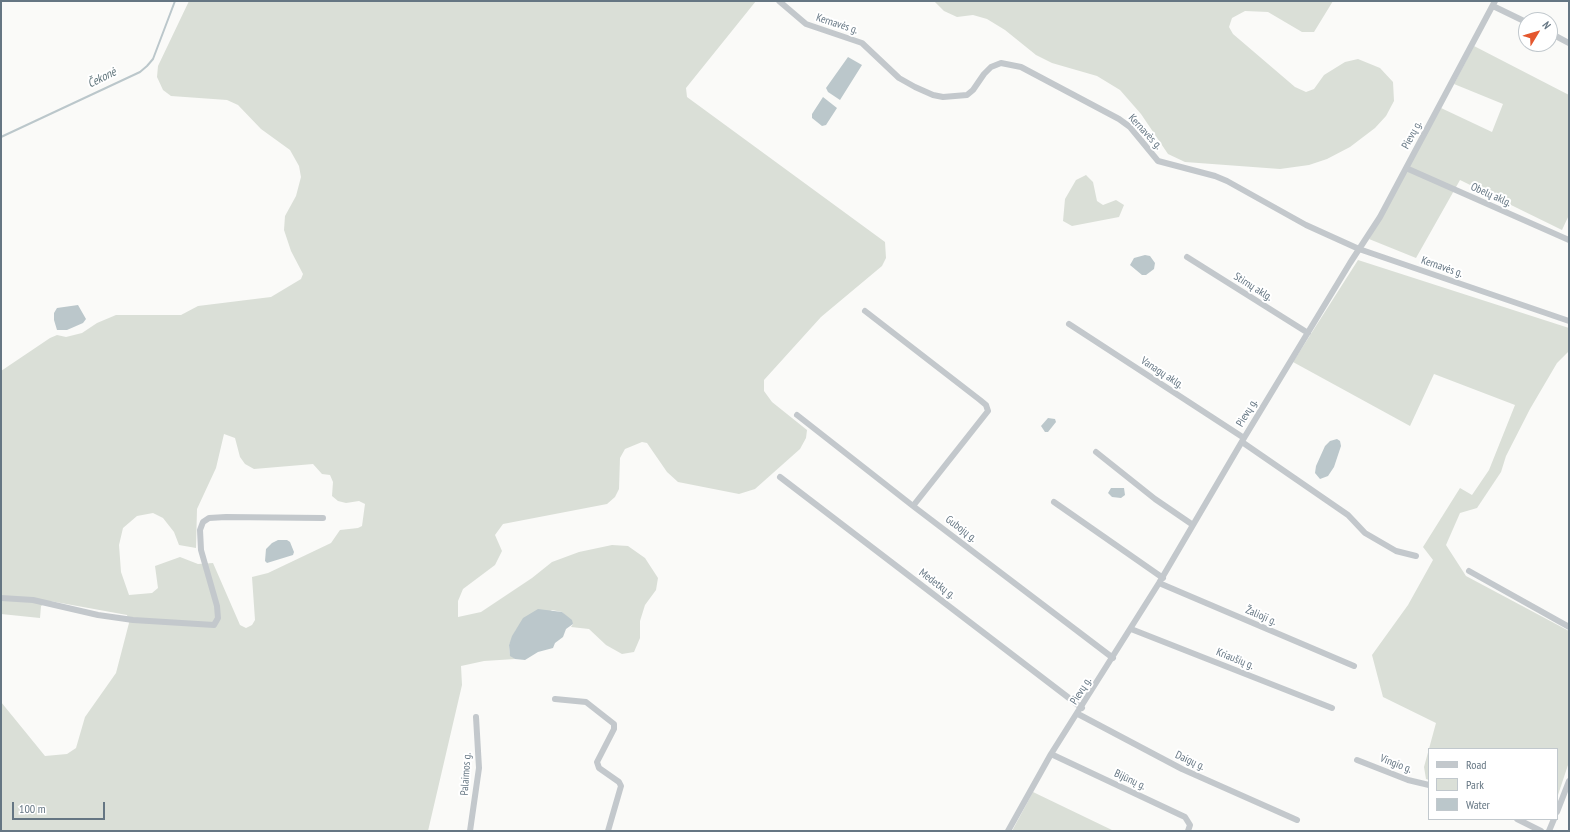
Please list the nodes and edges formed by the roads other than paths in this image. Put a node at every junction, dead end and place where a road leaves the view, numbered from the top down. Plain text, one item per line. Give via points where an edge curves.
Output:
1 (779, 1) edge
2 (1494, 3) edge
3 (1518, 17) edge
4 (1558, 37) edge
5 (1569, 43) edge
6 (1406, 168) junction
7 (1569, 240) edge
8 (1359, 249) junction
9 (1187, 257) dead end
10 (865, 311) dead end
11 (1569, 321) edge
12 (1069, 324) dead end
13 (1308, 333) junction
14 (797, 415) dead end
15 (1243, 440) junction
16 (1096, 452) dead end
17 (780, 477) dead end
18 (1054, 502) dead end
19 (913, 506) junction
20 (323, 518) dead end
21 (1193, 525) junction
22 (1416, 556) dead end
23 (1469, 571) dead end
24 (1161, 580) junction
25 (1, 598) edge
26 (1569, 627) edge
27 (1131, 629) junction
28 (1113, 658) junction
29 (1354, 666) dead end
30 (556, 699) dead end
31 (1082, 708) junction
32 (1332, 708) dead end
33 (1078, 714) junction
34 (476, 717) dead end
35 (1051, 754) junction
36 (1357, 760) dead end
37 (1569, 781) edge
38 (1428, 786) edge
39 (1558, 809) edge
40 (1297, 820) dead end
41 (1520, 820) edge
42 (1554, 820) edge
43 (470, 831) edge
44 (608, 831) edge
45 (1008, 831) edge
46 (1188, 831) edge
47 (1541, 831) edge
48 (1549, 831) edge

1 - 8 street, Kernavės g. via 806,24 862,42 899,78 933,95 967,95 991,67 1001,63 1020,67 1119,119 1130,127 1158,161 1228,181 1306,225
2 - 3 street
2 - 6 street, Pievų g.
4 - 5 street
6 - 7 street, Obelų aklg.
6 - 8 street, Pievų g. via 1380,217
8 - 11 street, Kernavės g.
8 - 13 street, Pievų g.
9 - 13 street, Stirnų aklg.
10 - 19 street via 980,400 988,411
12 - 15 street, Vanagų aklg.
13 - 15 street, Pievų g.
14 - 19 street, Gubojų g.
15 - 21 street, Pievų g.
15 - 22 street, Vanagų aklg. via 1348,515 1365,533 1396,551
16 - 21 street
17 - 31 street, Medetkų g.
18 - 24 street, Žalioji g.
19 - 28 street, Gubojų g.
20 - 25 street via 226,517 209,518 203,522 200,530 201,550 217,606 218,618 214,625 133,620 33,600
21 - 24 street, Pievų g.
23 - 26 street
24 - 27 street, Pievų g.
24 - 29 street, Žalioji g.
27 - 28 street, Pievų g.
27 - 32 street, Kriaušių g.
28 - 31 street, Pievų g.
30 - 44 street via 586,702 614,724 598,762 599,768 621,786
31 - 33 street, Pievų g.
33 - 35 street, Pievų g.
33 - 40 street, Daigų g. via 1182,769
34 - 43 street, Palaimos g. via 479,768
35 - 45 street, Pievų g.
35 - 46 street, Bijūnų g. via 1185,817 1190,825
36 - 38 street, Vingio g.
37 - 39 street
41 - 47 street
42 - 48 street

